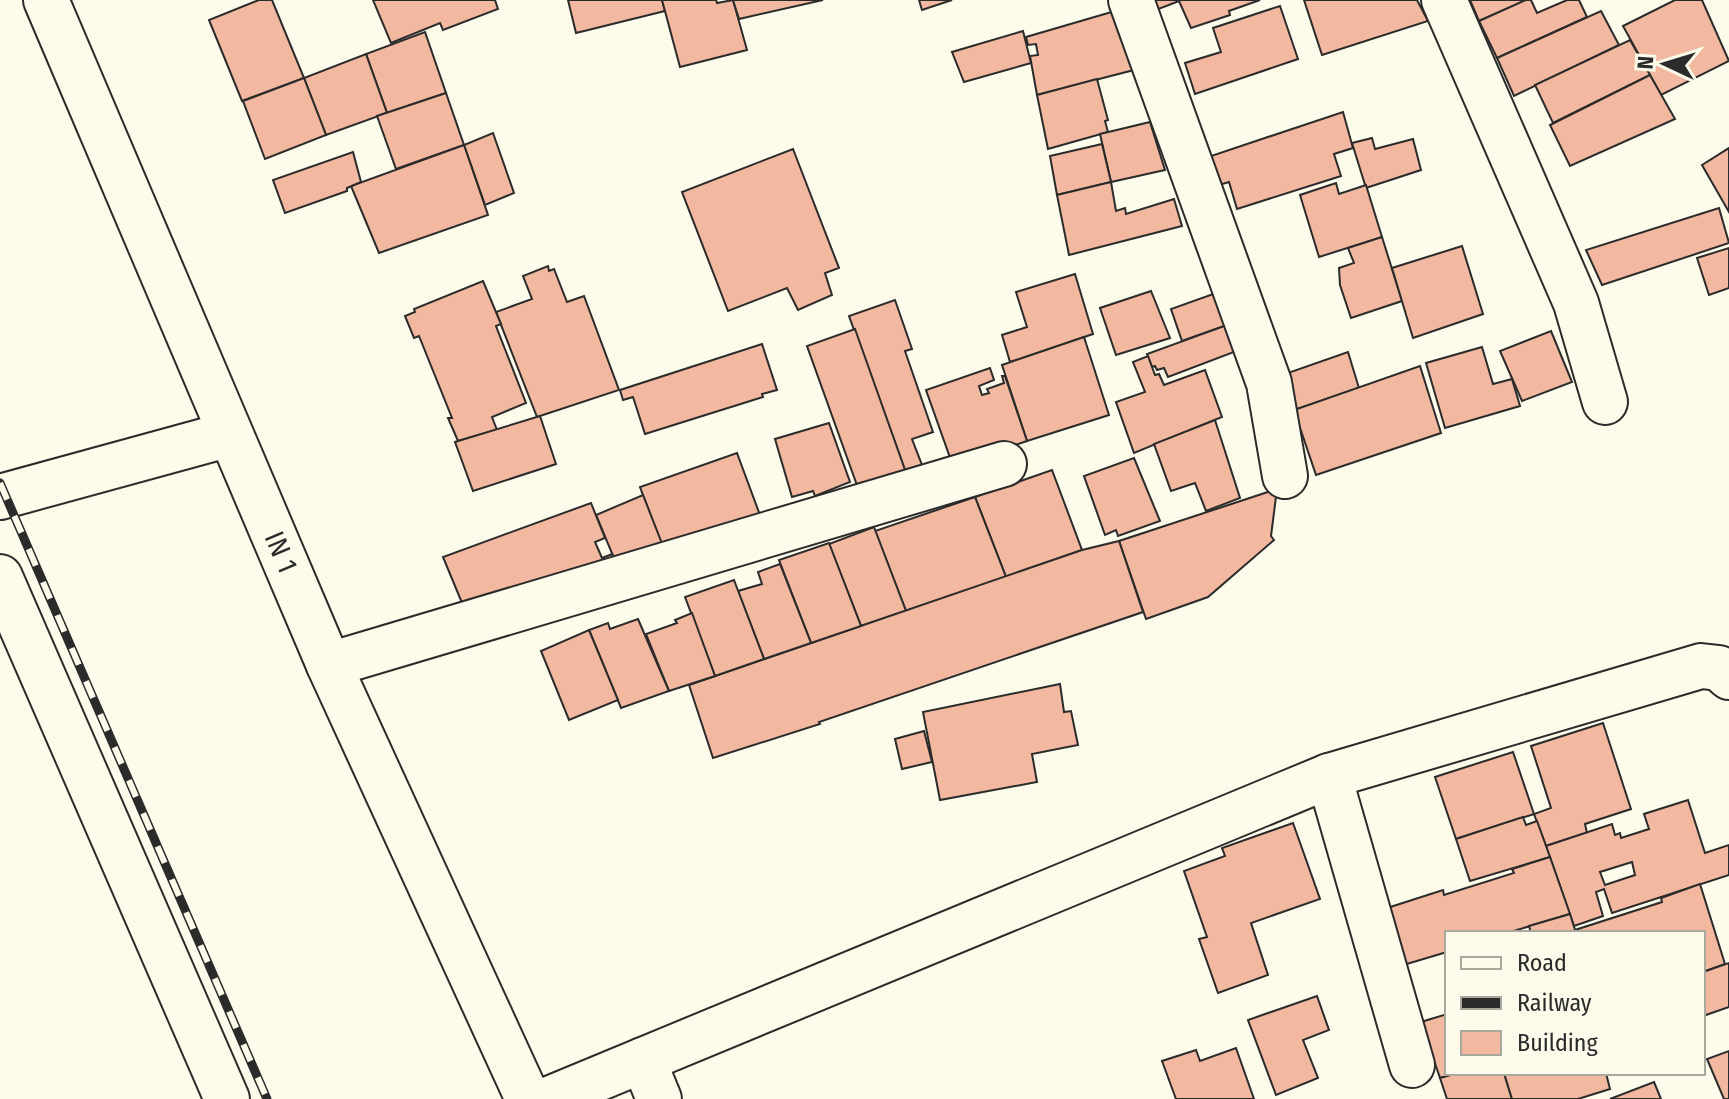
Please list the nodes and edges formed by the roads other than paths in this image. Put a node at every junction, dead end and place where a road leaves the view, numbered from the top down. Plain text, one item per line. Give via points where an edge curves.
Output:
1 (46, 0) edge
2 (1131, 0) edge
3 (1444, 0) edge
4 (1605, 402) dead end
5 (230, 434) junction
6 (1004, 464) dead end
7 (1285, 476) dead end
8 (0, 497) edge
9 (0, 577) edge
10 (329, 665) junction
11 (1729, 677) edge
12 (1329, 776) junction
13 (1412, 1065) dead end
14 (651, 1079) edge
15 (227, 1099) edge
16 (528, 1099) edge
17 (549, 1099) edge

1 - 5 street, IN 1
2 - 7 street via 1269,383
3 - 4 street via 1576,303
5 - 8 street
5 - 10 street, IN 1
6 - 10 street
9 - 15 street
10 - 16 street, IN 1
11 - 12 street via 1719,668 1701,666
12 - 13 street
12 - 14 street
14 - 17 street

